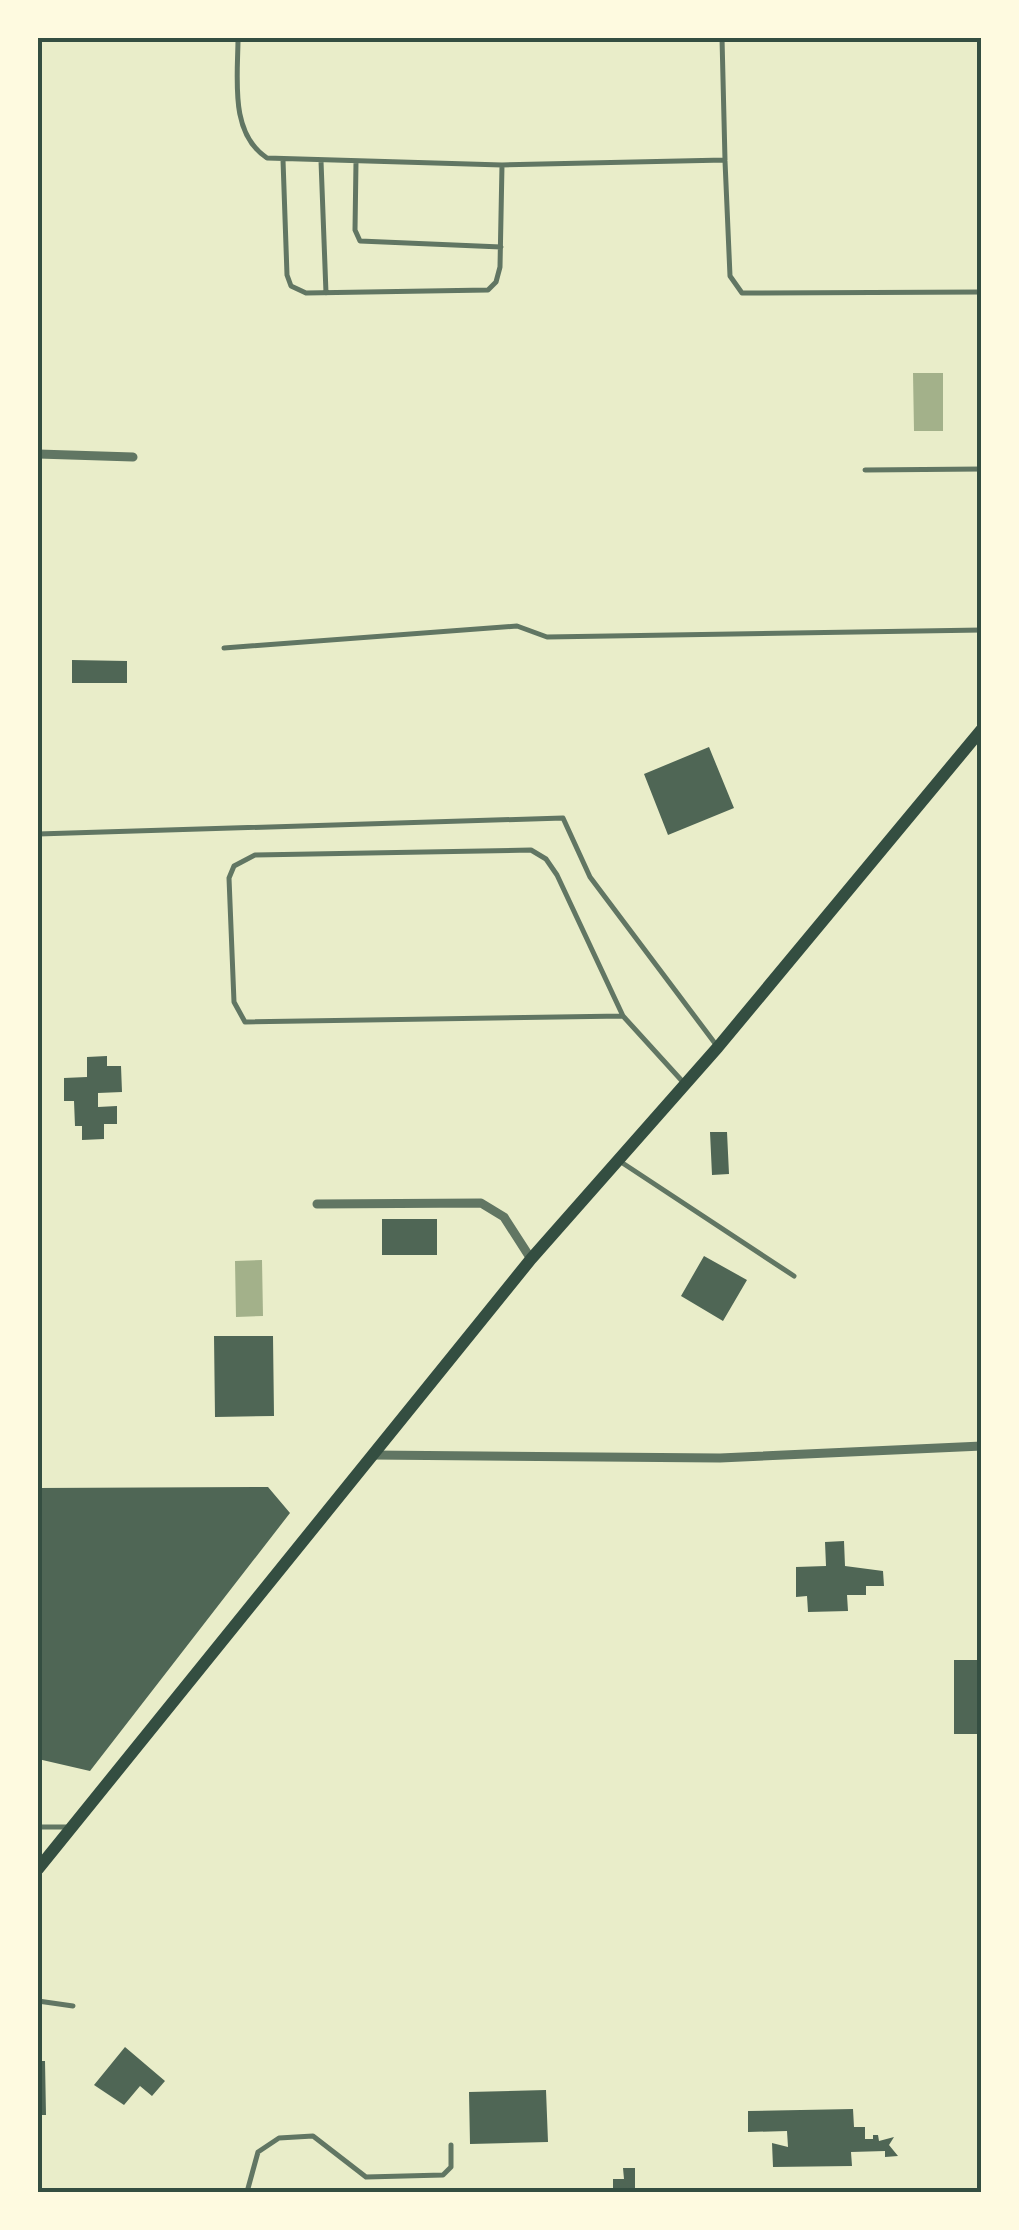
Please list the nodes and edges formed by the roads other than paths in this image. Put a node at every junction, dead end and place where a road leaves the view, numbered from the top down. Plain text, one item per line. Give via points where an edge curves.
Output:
1 (238, 38) edge
2 (722, 38) edge
3 (282, 160) junction
4 (725, 160) junction
5 (321, 161) junction
6 (356, 162) junction
7 (502, 165) junction
8 (501, 247) junction
9 (982, 292) edge
10 (326, 293) junction
11 (38, 454) edge
12 (133, 457) dead end
13 (865, 470) dead end
14 (982, 470) edge
15 (982, 630) edge
16 (224, 648) dead end
17 (982, 729) edge
18 (38, 834) edge
19 (623, 1016) junction
20 (718, 1048) junction
21 (685, 1085) junction
22 (619, 1161) junction
23 (317, 1204) dead end
24 (531, 1259) junction
25 (794, 1276) dead end
26 (982, 1446) edge
27 (369, 1454) junction
28 (38, 1827) edge
29 (69, 1827) junction
30 (38, 1869) edge
31 (38, 2001) edge
32 (73, 2006) dead end
33 (451, 2145) dead end
34 (248, 2192) edge

1 - 3 lane via 244,133 253,149
2 - 4 lane
3 - 5 lane
3 - 10 lane via 288,275 297,291
4 - 7 lane
4 - 9 lane via 730,276 742,293
5 - 6 lane
5 - 10 lane
6 - 7 lane
6 - 8 lane via 360,241
7 - 8 lane
8 - 10 lane via 496,282 488,290
11 - 12 street
13 - 14 lane
15 - 16 lane via 560,637 517,626
17 - 20 main road
18 - 20 lane via 563,818 590,877
19 - 19 lane via 556,875 531,850 255,854 234,866 229,878 234,1002 244,1022
19 - 21 lane
20 - 21 main road
21 - 22 main road
22 - 24 main road
22 - 25 lane
23 - 24 street via 481,1203 504,1217
24 - 27 main road
26 - 27 street via 720,1458
27 - 29 main road
28 - 29 lane
29 - 30 main road
31 - 32 lane
33 - 34 lane via 452,2167 443,2176 377,2179 357,2173 314,2136 279,2138 258,2152

